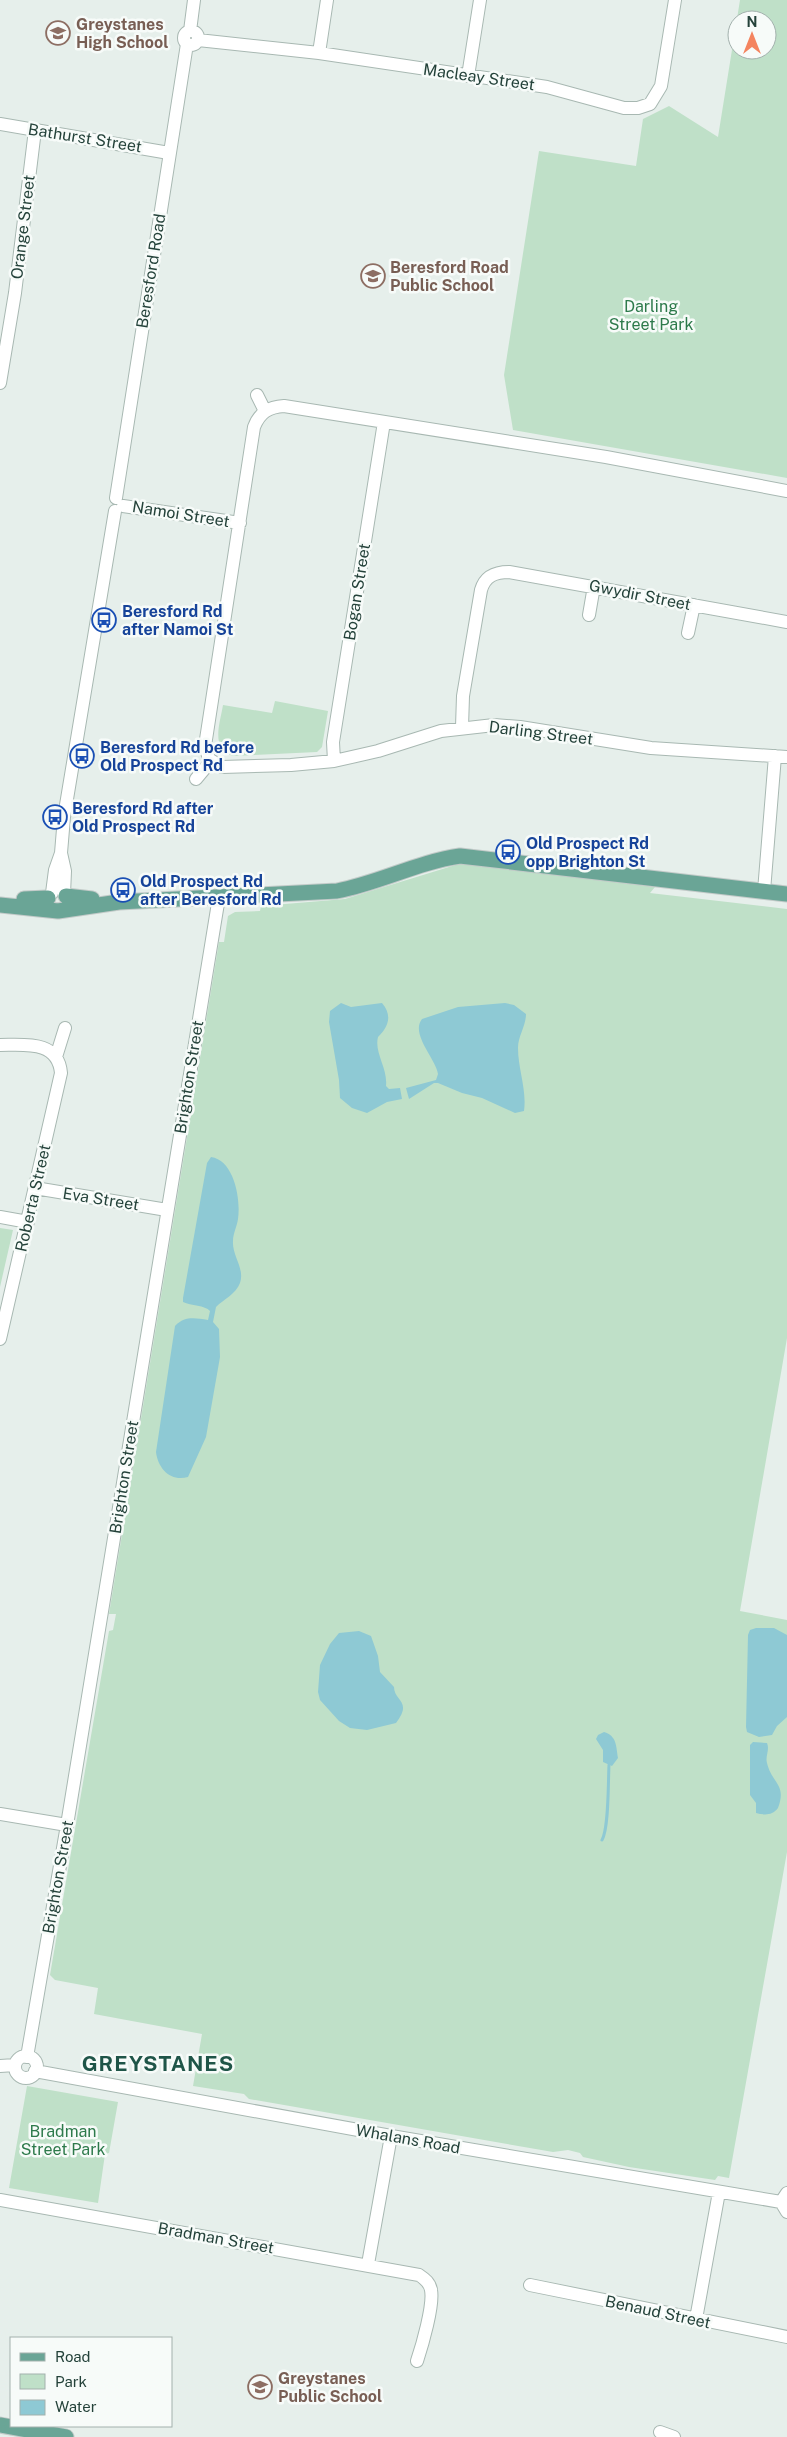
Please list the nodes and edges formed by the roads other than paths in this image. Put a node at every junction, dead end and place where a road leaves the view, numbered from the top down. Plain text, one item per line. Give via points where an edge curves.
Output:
1 (194, 0) edge
2 (328, 0) edge
3 (480, 0) edge
4 (675, 0) edge
5 (191, 38) junction
6 (319, 53) junction
7 (468, 76) junction
8 (0, 124) edge
9 (35, 130) junction
10 (169, 153) junction
11 (0, 383) edge
12 (257, 395) dead end
13 (265, 411) junction
14 (384, 422) junction
15 (787, 492) edge
16 (118, 505) junction
17 (240, 523) junction
18 (486, 562) dead end
19 (492, 574) junction
20 (594, 586) junction
21 (694, 605) junction
22 (589, 615) dead end
23 (787, 622) edge
24 (688, 633) dead end
25 (462, 727) junction
26 (781, 756) edge
27 (211, 761) junction
28 (334, 761) junction
29 (196, 779) dead end
30 (764, 891) junction
31 (787, 894) edge
32 (219, 897) junction
33 (57, 900) junction
34 (0, 904) edge
35 (65, 1028) dead end
36 (0, 1045) edge
37 (56, 1057) junction
38 (36, 1188) junction
39 (167, 1210) junction
40 (0, 1217) edge
41 (28, 1222) junction
42 (0, 1339) edge
43 (0, 1814) edge
44 (68, 1826) junction
45 (27, 2057) junction
46 (0, 2066) edge
47 (15, 2066) junction
48 (36, 2071) junction
49 (391, 2136) junction
50 (719, 2192) junction
51 (0, 2200) edge
52 (785, 2202) edge
53 (368, 2264) junction
54 (530, 2285) dead end
55 (696, 2320) junction
56 (787, 2337) edge
57 (417, 2361) dead end
58 (11, 2427) edge
59 (660, 2432) dead end
60 (66, 2437) edge
61 (674, 2437) edge

1 - 5 street, Beresford Road
2 - 6 street
3 - 7 street
4 - 7 street, Macleay Street via 661,86 650,104 624,108 547,87
5 - 6 street, Macleay Street
5 - 10 street, Beresford Road
6 - 7 street, Macleay Street
8 - 9 street, Bathurst Street
9 - 10 street, Bathurst Street
9 - 11 street, Orange Street via 15,293
10 - 16 street, Beresford Road
12 - 13 street
13 - 14 street via 284,406
13 - 17 street via 254,427
14 - 15 street via 606,457
14 - 28 street, Bogan Street via 333,742
16 - 17 street, Namoi Street
16 - 33 street, Beresford Road via 66,807 61,853 55,870
17 - 27 street via 205,742
18 - 19 street
19 - 20 street, Gwydir Street via 509,572
19 - 25 street via 481,590 463,696
20 - 21 street, Gwydir Street
20 - 22 street
21 - 23 street, Gwydir Street
21 - 24 street
25 - 26 street, Darling Street via 514,726 651,748
25 - 28 street, Darling Street
26 - 30 street
27 - 28 street, Darling Street via 222,767 291,766
27 - 29 street
30 - 31 main road
30 - 32 main road via 460,856 337,891
32 - 33 main road via 119,902
32 - 39 street, Brighton Street
33 - 34 main road
35 - 37 street, Roberta Street
36 - 37 street via 41,1046
37 - 38 street, Roberta Street via 61,1078
38 - 39 street, Eva Street
38 - 41 street, Roberta Street
39 - 44 street, Brighton Street
40 - 41 street
41 - 42 street, Roberta Street
43 - 44 street
44 - 45 street, Brighton Street
45 - 47 street via 20,2058
45 - 48 street via 35,2063
46 - 47 street
47 - 48 street via 17,2074 22,2077 29,2077
48 - 49 street, Whalans Road
49 - 50 street, Whalans Road
49 - 53 street
50 - 52 street, Whalans Road
50 - 55 street
51 - 53 street, Bradman Street
53 - 57 street, Bradman Street via 413,2273 431,2281 432,2295
54 - 55 street, Benaud Street
55 - 56 street, Benaud Street
58 - 60 main road
59 - 61 street

